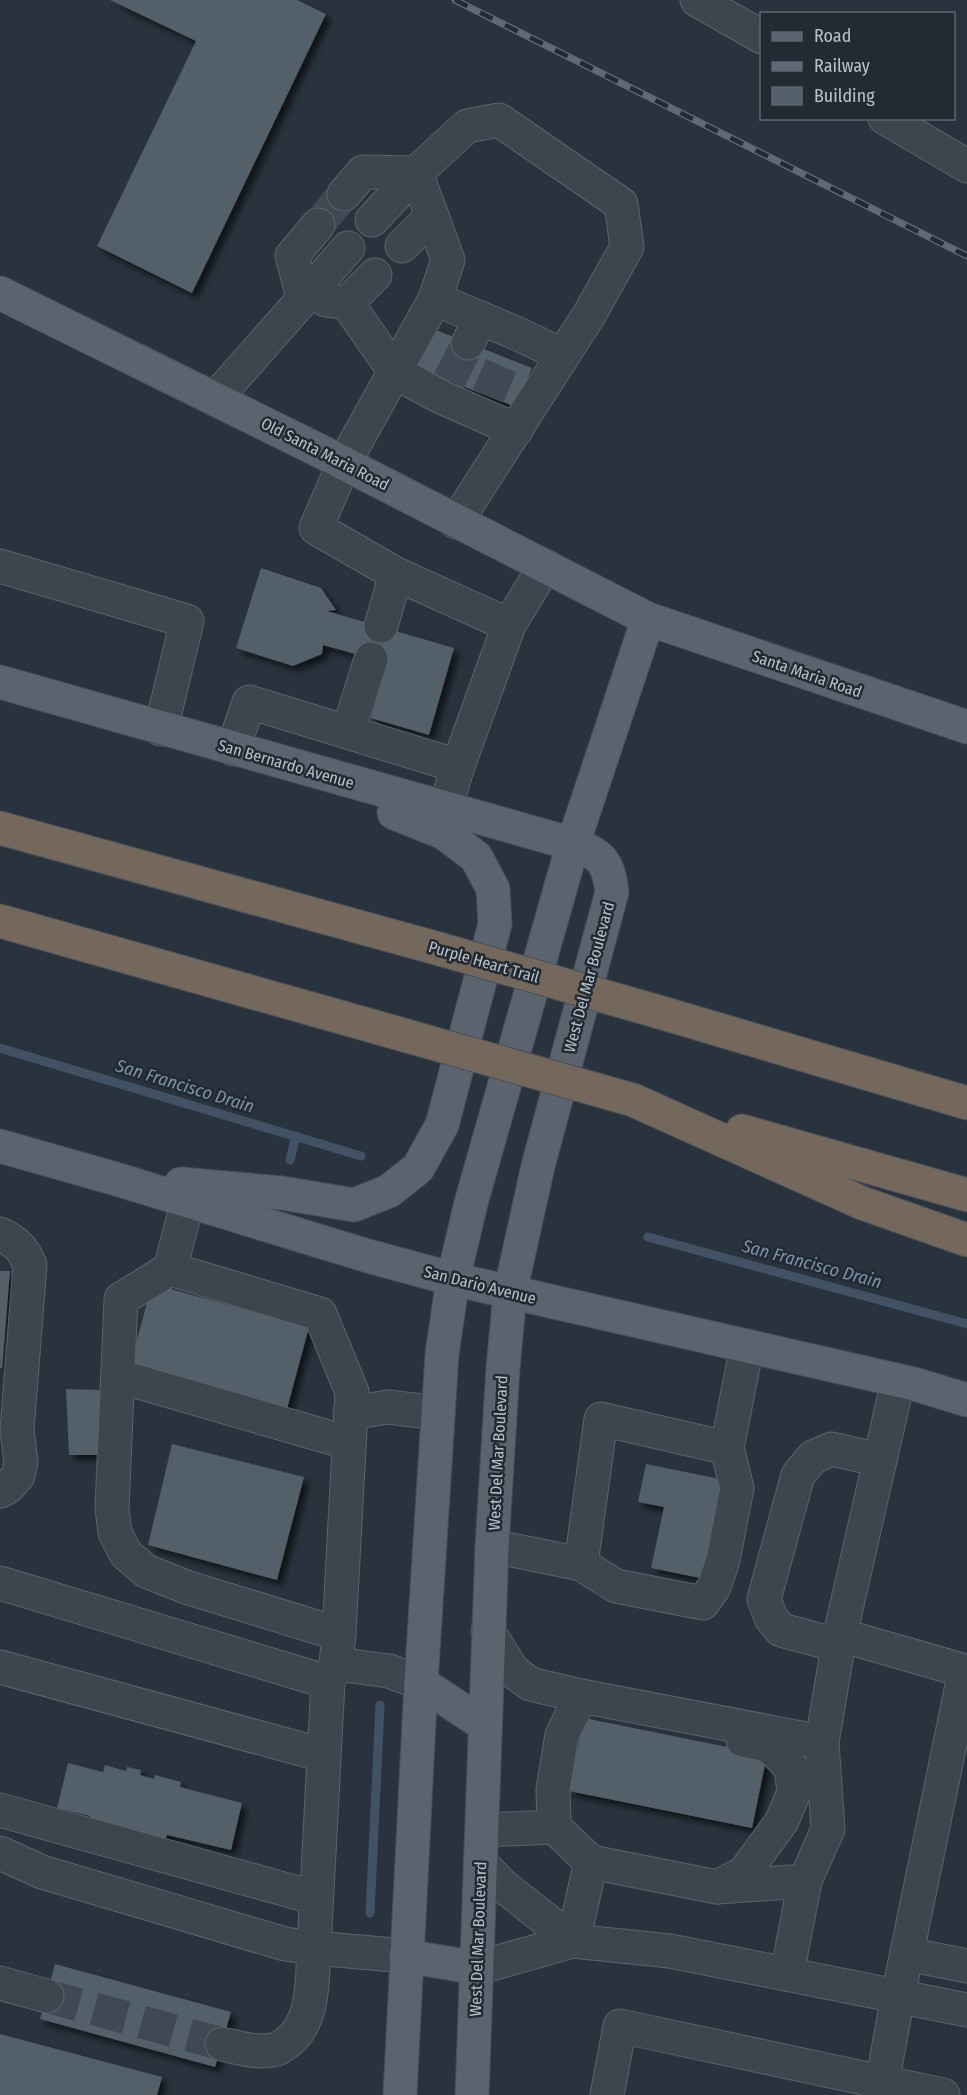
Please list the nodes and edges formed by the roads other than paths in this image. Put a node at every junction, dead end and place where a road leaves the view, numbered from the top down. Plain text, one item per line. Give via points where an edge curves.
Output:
1 (697, 0) edge
2 (760, 36) edge
3 (888, 120) edge
4 (967, 166) edge
5 (416, 172) junction
6 (344, 194) tunnel mouth
7 (432, 216) junction
8 (372, 220) dead end
9 (318, 225) tunnel mouth
10 (402, 246) dead end
11 (348, 248) dead end
12 (375, 275) dead end
13 (0, 293) edge
14 (303, 297) junction
15 (435, 299) junction
16 (347, 303) junction
17 (562, 355) junction
18 (395, 372) junction
19 (215, 399) junction
20 (516, 430) junction
21 (344, 463) junction
22 (456, 522) junction
23 (0, 566) edge
24 (544, 566) junction
25 (396, 574) junction
26 (648, 619) junction
27 (509, 625) junction
28 (381, 626) dead end
29 (371, 659) dead end
30 (0, 682) edge
31 (856, 691) junction
32 (967, 727) edge
33 (161, 729) junction
34 (348, 732) junction
35 (967, 739) edge
36 (233, 749) junction
37 (458, 766) junction
38 (446, 809) junction
39 (0, 828) edge
40 (573, 844) junction
41 (0, 921) edge
42 (866, 1074) junction
43 (967, 1087) edge
44 (633, 1100) junction
45 (967, 1103) edge
46 (0, 1146) edge
47 (116, 1179) junction
48 (967, 1195) edge
49 (188, 1201) junction
50 (0, 1234) edge
51 (967, 1240) edge
52 (170, 1269) junction
53 (453, 1279) junction
54 (510, 1293) junction
55 (747, 1346) junction
56 (118, 1376) junction
57 (906, 1383) junction
58 (967, 1389) edge
59 (967, 1400) edge
60 (438, 1413) junction
61 (350, 1428) junction
62 (8, 1443) edge
63 (727, 1448) junction
64 (880, 1460) junction
65 (0, 1491) edge
66 (492, 1546) junction
67 (581, 1564) junction
68 (0, 1583) edge
69 (488, 1631) junction
70 (839, 1640) junction
71 (334, 1660) junction
72 (0, 1667) edge
73 (966, 1672) edge
74 (421, 1683) junction
75 (591, 1698) junction
76 (485, 1725) junction
77 (822, 1742) junction
78 (324, 1755) junction
79 (0, 1810) edge
80 (554, 1827) junction
81 (482, 1830) junction
82 (0, 1853) edge
83 (591, 1862) junction
84 (481, 1863) junction
85 (0, 1867) edge
86 (42, 1872) junction
87 (731, 1880) junction
88 (805, 1881) junction
89 (316, 1898) junction
90 (573, 1941) junction
91 (314, 1948) junction
92 (907, 1954) junction
93 (406, 1956) junction
94 (967, 1966) edge
95 (477, 1968) junction
96 (787, 1974) junction
97 (0, 1983) edge
98 (47, 1996) tunnel mouth
99 (898, 1996) junction
100 (967, 2010) edge
101 (222, 2044) tunnel mouth
102 (881, 2089) edge
103 (400, 2095) edge
104 (472, 2095) edge
105 (607, 2095) edge
106 (943, 2095) edge

1 - 2 street
3 - 4 street
5 - 6 street via 363,172
5 - 7 street
5 - 8 street
5 - 17 street via 467,126 499,120 621,204 627,247
7 - 10 street
7 - 15 street via 447,260
9 - 14 street via 292,256
11 - 14 street
12 - 16 street
13 - 19 main road, Old Santa Maria Road
14 - 16 street
14 - 19 street
15 - 17 street via 474,330 512,346
15 - 18 street
16 - 18 street
17 - 20 street
18 - 20 street via 484,405
18 - 21 street
19 - 21 main road, Old Santa Maria Road
20 - 22 street
21 - 22 main road, Old Santa Maria Road
21 - 25 street via 316,528
22 - 24 main road, Old Santa Maria Road
23 - 33 street via 187,621
24 - 26 main road, Old Santa Maria Road
24 - 27 street
25 - 27 street
25 - 28 street
26 - 31 main road, Santa Maria Road
26 - 40 main road
27 - 37 street
29 - 34 street
30 - 33 main road, San Bernardo Avenue
31 - 32 main road, Santa Maria Road
31 - 35 main road
33 - 36 main road, San Bernardo Avenue
34 - 36 street via 249,702
34 - 37 street
36 - 38 main road, San Bernardo Avenue
36 - 47 main road via 444,833 476,857 493,889 495,924 442,1125 418,1168 389,1191 354,1205 282,1193
37 - 38 street
38 - 40 main road, San Bernardo Avenue
39 - 42 highway, Purple Heart Trail, bridge via 443,950
40 - 53 main road
40 - 54 main road, West Del Mar Boulevard via 602,859 612,892 538,1166
41 - 44 highway, bridge
42 - 43 highway
42 - 45 highway, Purple Heart Trail
44 - 48 highway
44 - 51 highway via 862,1203
46 - 47 main road, San Dario Avenue
47 - 49 main road, San Dario Avenue
49 - 52 street
49 - 53 main road, San Dario Avenue
50 - 62 street via 16,1242 30,1265
52 - 56 street via 121,1299
52 - 61 street via 320,1314 352,1392
53 - 54 main road, San Dario Avenue
53 - 60 main road
54 - 55 main road, San Dario Avenue
54 - 66 main road, West Del Mar Boulevard
55 - 57 main road, San Dario Avenue
55 - 63 street
56 - 61 street
56 - 71 street via 112,1508 115,1533 126,1554 146,1571
57 - 58 main road
57 - 59 main road, San Dario Avenue
57 - 64 street
60 - 61 street via 388,1407
60 - 74 main road
61 - 71 street
62 - 65 street via 21,1462 18,1476
63 - 67 street via 601,1419
63 - 67 street via 737,1488 723,1560 714,1587 703,1603 616,1586
64 - 70 street
64 - 70 street via 831,1449 813,1456 798,1475 764,1599 781,1630
66 - 67 street
66 - 69 main road, West Del Mar Boulevard
68 - 71 street
69 - 75 street via 513,1671 530,1684
69 - 76 main road, West Del Mar Boulevard
70 - 73 street
70 - 77 street
71 - 74 street via 389,1671
71 - 78 street
72 - 78 street
73 - 92 street
74 - 76 main road
74 - 93 main road
75 - 77 street
75 - 80 street via 562,1735 553,1789
75 - 87 street via 619,1716 768,1745 791,1767 794,1792 782,1821
76 - 81 main road, West Del Mar Boulevard
77 - 88 street via 828,1829
78 - 89 street
79 - 89 street
80 - 81 street
80 - 83 street
81 - 84 main road, West Del Mar Boulevard
82 - 86 street
83 - 87 street
83 - 90 street
84 - 90 street via 502,1885
84 - 95 main road, West Del Mar Boulevard
85 - 86 street
86 - 91 street via 285,1944
87 - 88 street
88 - 96 street
89 - 91 street
90 - 95 street
90 - 96 street via 670,1951
91 - 93 street
91 - 101 street via 307,2017 295,2037 276,2050 256,2052
92 - 94 street
92 - 99 street
93 - 95 main road
93 - 103 main road
95 - 104 main road, West Del Mar Boulevard
96 - 99 street
97 - 98 street
99 - 100 street
99 - 102 street
102 - 105 street via 620,2026
102 - 106 street

